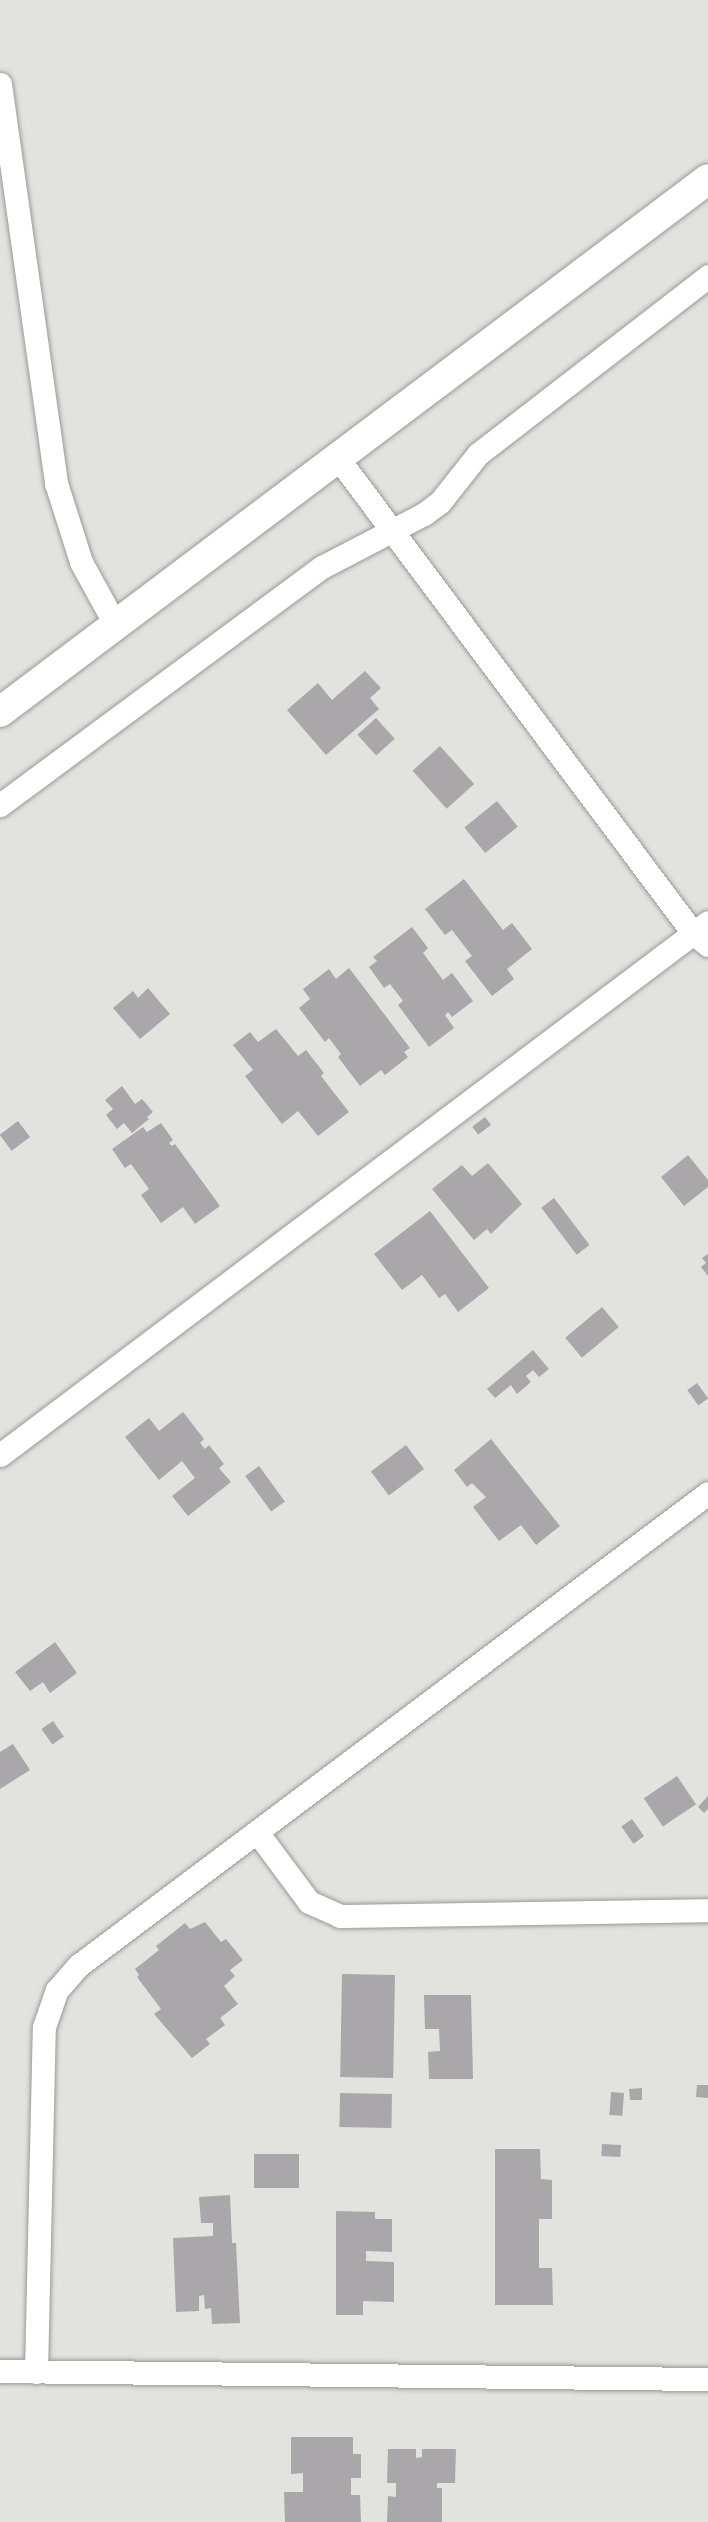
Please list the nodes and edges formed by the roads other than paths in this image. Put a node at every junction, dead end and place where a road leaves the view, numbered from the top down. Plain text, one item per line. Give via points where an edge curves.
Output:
1 (0, 84) edge
2 (708, 179) edge
3 (708, 276) edge
4 (337, 457) junction
5 (392, 533) junction
6 (115, 624) junction
7 (0, 712) edge
8 (0, 805) edge
9 (703, 933) edge
10 (0, 1455) edge
11 (708, 1493) edge
12 (257, 1832) junction
13 (708, 1910) edge
14 (0, 2371) edge
15 (36, 2372) junction
16 (708, 2379) edge

1 - 6 street via 56,483 81,562
2 - 4 street
3 - 5 street via 478,454 440,502
4 - 5 street
4 - 6 street
5 - 8 street via 322,567
5 - 9 street
6 - 7 street
9 - 10 street
11 - 12 street
12 - 13 street via 309,1902 340,1916
12 - 15 street via 79,1965 57,1990 44,2028
14 - 15 street
15 - 16 street

